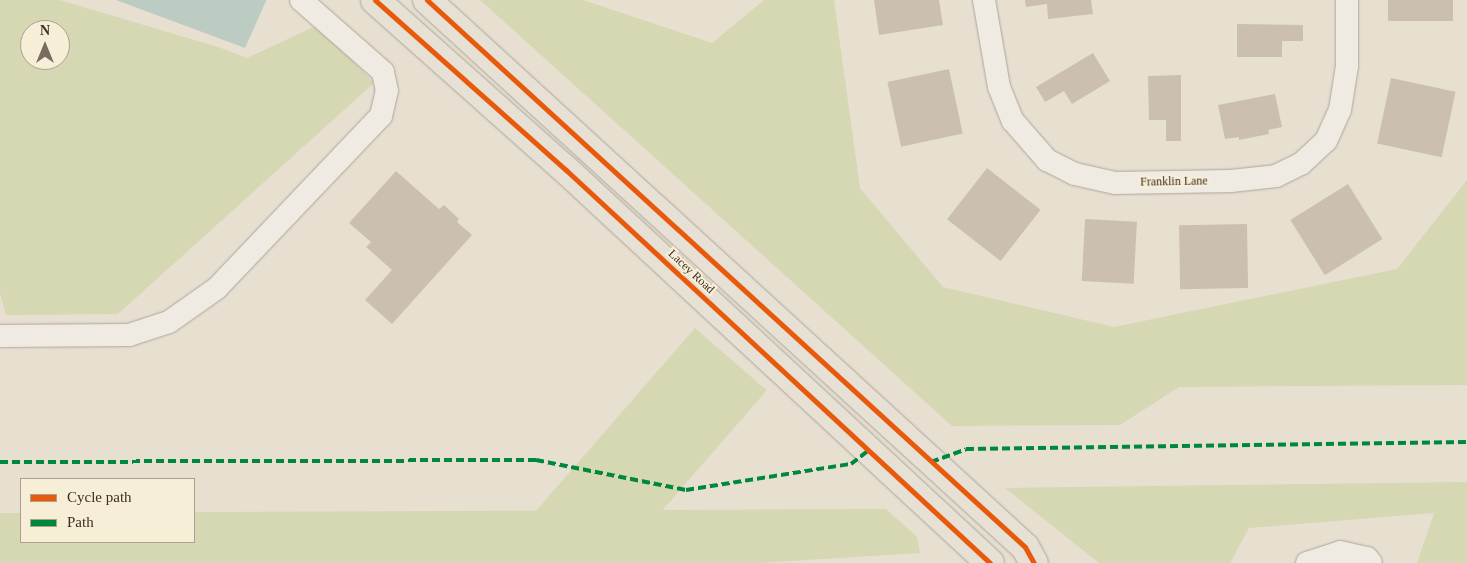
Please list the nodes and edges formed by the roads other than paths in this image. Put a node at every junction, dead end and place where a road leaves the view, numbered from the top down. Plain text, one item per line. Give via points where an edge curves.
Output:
1 (301, 0) edge
2 (375, 0) edge
3 (427, 0) edge
4 (984, 0) edge
5 (1347, 0) edge
6 (584, 146) junction
7 (566, 170) junction
8 (682, 235) junction
9 (661, 258) junction
10 (0, 336) edge
11 (990, 563) edge
12 (1034, 563) edge
13 (1307, 563) edge
14 (1371, 563) edge

1 - 10 street via 382,72 387,91 381,116 217,288 169,322 129,335
2 - 7 main road, Lacey Road
3 - 6 main road, Lacey Road
4 - 5 street, Franklin Lane via 999,87 1013,121 1046,160 1075,174 1115,183 1231,181 1276,176 1301,164 1326,141 1340,110 1347,66
6 - 7 main road
6 - 8 main road, Lacey Road
7 - 9 main road, Lacey Road
8 - 9 main road
8 - 12 main road, Lacey Road via 1025,547
9 - 11 main road, Lacey Road
13 - 14 street via 1340,552 1367,558

